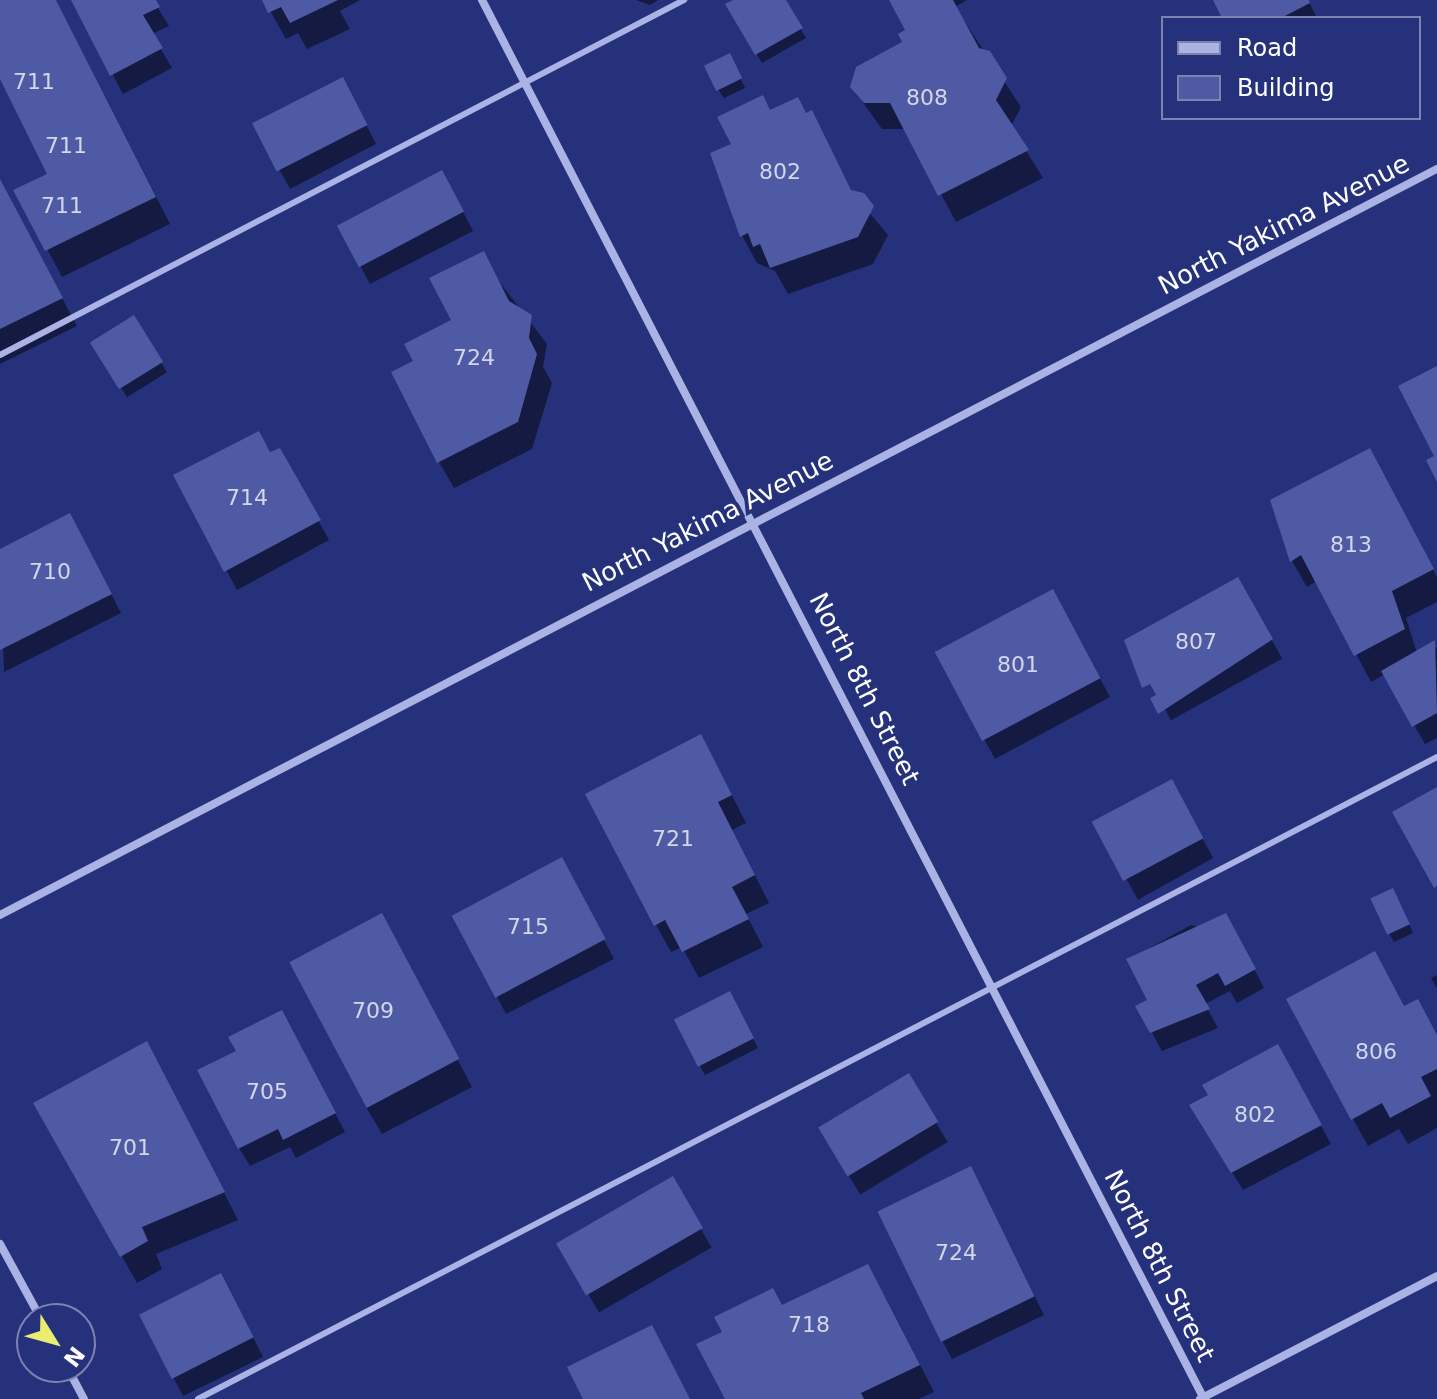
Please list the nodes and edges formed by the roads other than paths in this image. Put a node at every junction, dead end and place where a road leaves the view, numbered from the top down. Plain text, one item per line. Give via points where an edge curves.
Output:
1 (482, 0) edge
2 (684, 0) edge
3 (525, 82) junction
4 (1437, 169) edge
5 (0, 355) edge
6 (755, 519) junction
7 (1437, 757) edge
8 (0, 915) edge
9 (994, 987) junction
10 (0, 1244) edge
11 (1437, 1276) edge
12 (32, 1303) edge
13 (1202, 1398) edge
14 (198, 1399) edge

1 - 3 street, North 8th Street
2 - 3 lane
3 - 5 lane
3 - 6 street, North 8th Street
4 - 6 street, North Yakima Avenue
6 - 8 street, North Yakima Avenue
6 - 9 street, North 8th Street
7 - 9 lane
9 - 13 street, North 8th Street
9 - 14 lane
10 - 12 street
11 - 13 street

